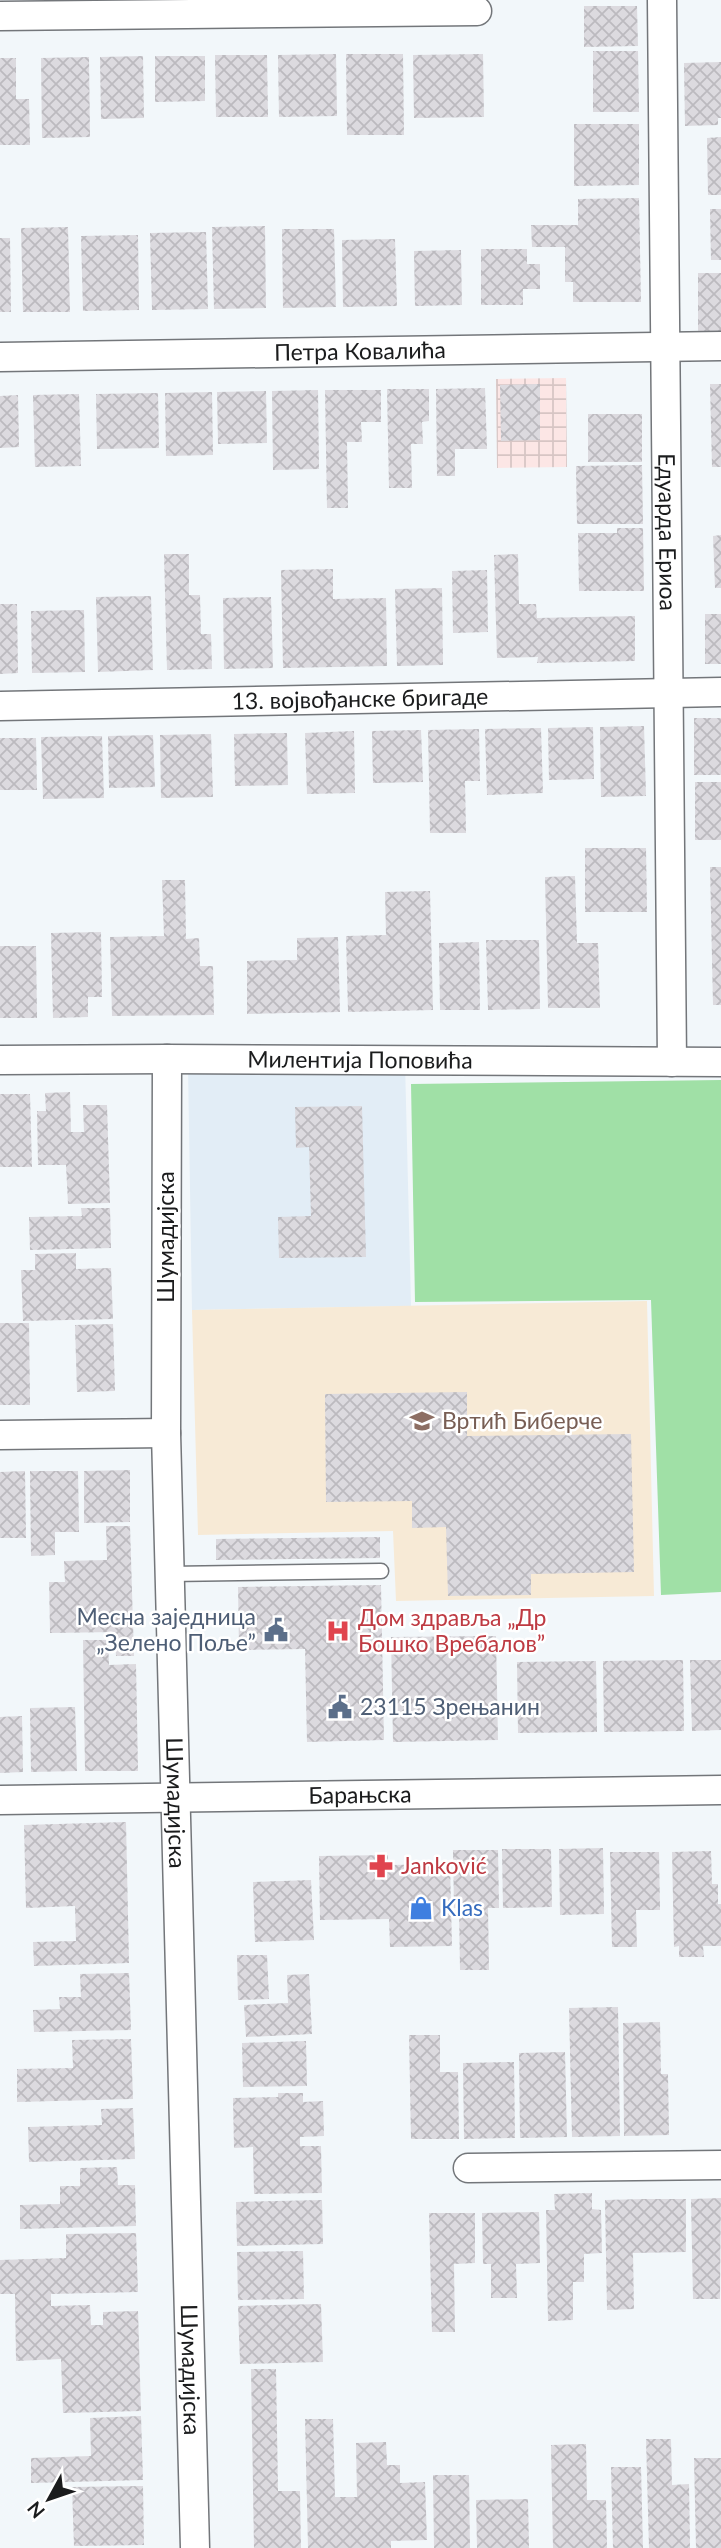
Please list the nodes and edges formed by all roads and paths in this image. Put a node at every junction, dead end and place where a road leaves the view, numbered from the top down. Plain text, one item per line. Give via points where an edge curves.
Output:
1 (662, 0) edge
2 (477, 11) dead end
3 (0, 16) edge
4 (721, 346) edge
5 (666, 347) junction
6 (0, 357) edge
7 (721, 692) edge
8 (669, 693) junction
9 (0, 706) edge
10 (167, 1059) junction
11 (0, 1060) edge
12 (672, 1062) junction
13 (721, 1062) edge
14 (166, 1433) junction
15 (0, 1435) edge
16 (381, 1572) dead end
17 (169, 1574) junction
18 (721, 1790) edge
19 (174, 1797) junction
20 (0, 1800) edge
21 (721, 2165) edge
22 (468, 2168) dead end
23 (195, 2548) edge

1 - 5 street, Едуарда Ериоа
2 - 3 street
4 - 5 street, Петра Ковалића
5 - 6 street, Петра Ковалића
5 - 8 street, Едуарда Ериоа
7 - 8 street, 13. војвођанске бригаде
8 - 9 street, 13. војвођанске бригаде
8 - 12 street, Едуарда Ериоа
10 - 11 street, Милентија Поповића
10 - 12 street, Милентија Поповића
10 - 14 street, Шумадијска
12 - 13 street, Милентија Поповића
14 - 15 street
14 - 17 street, Шумадијска
16 - 17 lane
17 - 19 street, Шумадијска
18 - 19 street, Барањска
19 - 20 street, Барањска
19 - 23 street, Шумадијска
21 - 22 street

